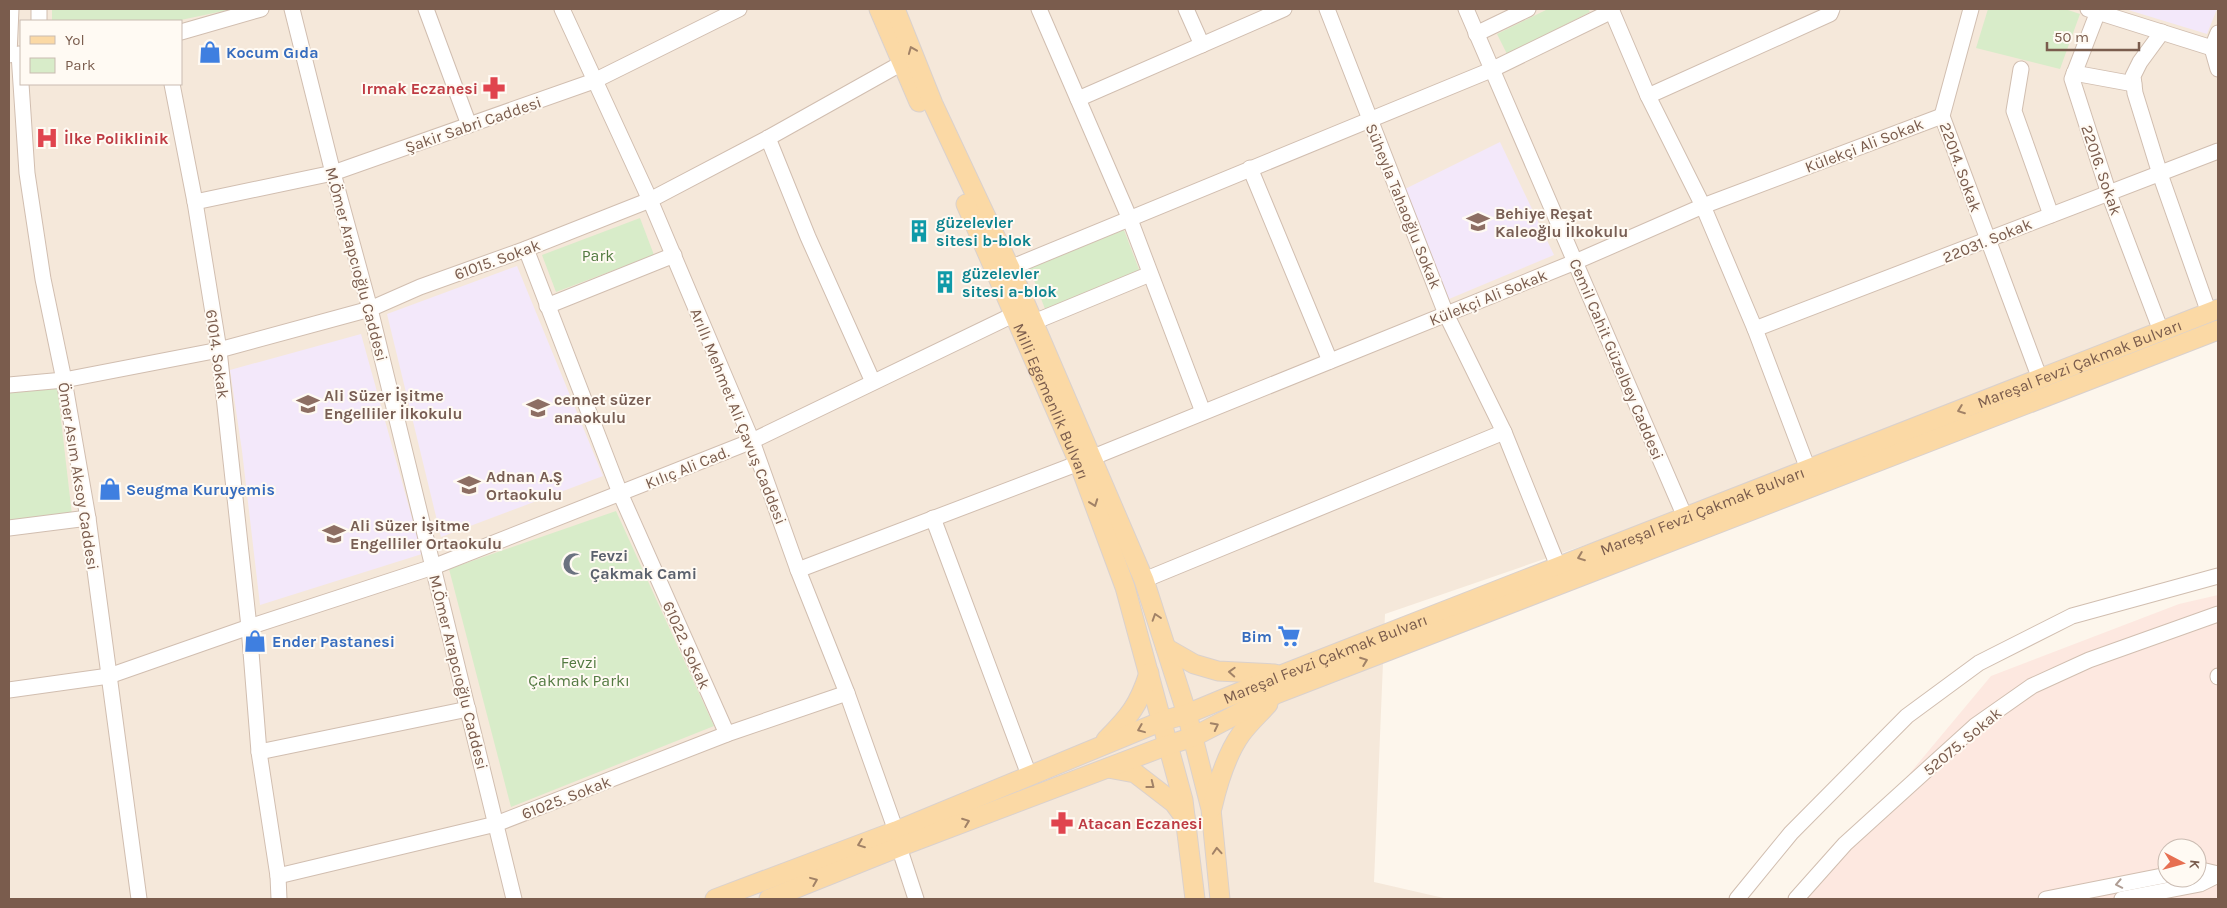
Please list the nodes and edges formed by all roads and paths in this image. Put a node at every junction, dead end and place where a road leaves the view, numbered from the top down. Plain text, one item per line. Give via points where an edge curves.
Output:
1 (11, 9) edge
2 (261, 9) edge
3 (292, 9) edge
4 (426, 9) edge
5 (562, 9) edge
6 (739, 9) edge
7 (879, 9) edge
8 (895, 9) edge
9 (1039, 9) edge
10 (1186, 9) edge
11 (1284, 9) edge
12 (1327, 9) edge
13 (1466, 9) edge
14 (1528, 9) edge
15 (1832, 9) edge
16 (1971, 9) edge
17 (1612, 10) edge
18 (2095, 10) edge
19 (711, 15) edge
20 (182, 32) edge
21 (2162, 32) junction
22 (2218, 33) edge
23 (1476, 34) junction
24 (1202, 45) junction
25 (2212, 48) junction
26 (14, 55) edge
27 (902, 63) junction
28 (2021, 69) dead end
29 (2218, 69) edge
30 (1491, 70) junction
31 (2074, 73) junction
32 (594, 81) junction
33 (2134, 84) junction
34 (172, 85) edge
35 (1648, 96) junction
36 (1078, 99) junction
37 (1942, 116) junction
38 (1370, 120) junction
39 (469, 125) junction
40 (768, 138) junction
41 (2218, 151) edge
42 (1250, 168) junction
43 (333, 173) junction
44 (2160, 174) junction
45 (2109, 194) junction
46 (650, 200) junction
47 (195, 202) junction
48 (1703, 206) junction
49 (2051, 215) junction
50 (1129, 217) junction
51 (1988, 240) junction
52 (526, 249) junction
53 (674, 255) junction
54 (1574, 262) junction
55 (1010, 268) junction
56 (1150, 274) junction
57 (548, 306) junction
58 (370, 309) junction
59 (2214, 311) edge
60 (1016, 314) junction
61 (1446, 314) junction
62 (1034, 322) junction
63 (1755, 329) junction
64 (2218, 330) edge
65 (2161, 332) junction
66 (219, 350) junction
67 (1330, 361) junction
68 (2040, 379) junction
69 (64, 380) junction
70 (873, 382) junction
71 (9, 385) edge
72 (1203, 412) junction
73 (1504, 432) junction
74 (752, 441) junction
75 (1085, 460) junction
76 (1808, 469) junction
77 (620, 493) junction
78 (1685, 517) junction
79 (88, 518) junction
80 (933, 518) junction
81 (9, 528) edge
82 (1558, 566) junction
83 (433, 567) junction
84 (798, 570) junction
85 (2218, 576) edge
86 (1144, 580) junction
87 (2218, 614) edge
88 (249, 626) junction
89 (1166, 648) junction
90 (1149, 673) junction
91 (1281, 674) junction
92 (109, 676) junction
93 (9, 690) edge
94 (847, 693) junction
95 (1276, 694) junction
96 (468, 709) junction
97 (1187, 714) junction
98 (1162, 721) junction
99 (727, 734) junction
100 (1193, 737) junction
101 (1168, 745) junction
102 (1101, 746) junction
103 (259, 752) junction
104 (1107, 768) junction
105 (1029, 775) junction
106 (1211, 809) junction
107 (1186, 820) junction
108 (496, 824) junction
109 (897, 839) junction
110 (2218, 874) edge
111 (278, 876) junction
112 (2157, 877) edge
113 (2170, 895) edge
114 (139, 899) edge
115 (279, 899) edge
116 (514, 899) edge
117 (715, 899) edge
118 (769, 899) edge
119 (916, 899) edge
120 (1195, 899) edge
121 (1220, 899) edge
122 (1736, 899) edge
123 (1796, 899) edge
124 (2046, 899) edge
125 (2122, 899) edge

1 - 26 street, Ömer Asım Aksoy Caddesi
2 - 20 street
3 - 43 street, M.Ömer Arapcıoğlu Caddesi
4 - 39 street
5 - 32 street, Arıllı Mehmet Ali Çavuş Caddesi
6 - 19 street, Şakir Sabri Caddesi
7 - 27 main road, Milli Egemenlik Bulvarı
55 -> 8 main road, Milli Egemenlik Bulvarı via 933,104
9 - 36 street
10 - 24 street
11 - 24 street
12 - 38 street, Süheyla Tahaoğlu Sokak
13 - 23 street, Cemil Cahit Güzelbey Caddesi
14 - 23 street
15 - 35 street via 1830,14
16 - 37 street, 22014. Sokak
17 - 30 street
17 - 35 street
18 - 21 street
18 - 31 street
19 - 32 street, Şakir Sabri Caddesi
21 - 25 street
21 - 33 street via 2140,62 2133,76
22 - 25 street
23 - 30 street, Cemil Cahit Güzelbey Caddesi
24 - 36 street
25 - 29 street
26 - 69 street, Ömer Asım Aksoy Caddesi via 43,279
27 - 40 street, 61015. Sokak
27 - 60 main road, Milli Egemenlik Bulvarı
28 - 49 street via 2014,111
30 - 38 street
30 - 54 street, Cemil Cahit Güzelbey Caddesi
31 - 33 street
31 - 45 street, 22016. Sokak via 2072,79
32 - 39 street, Şakir Sabri Caddesi
32 - 46 street, Arıllı Mehmet Ali Çavuş Caddesi
33 - 44 street
34 - 47 street, 61014. Sokak
35 - 48 street
36 - 50 street
37 - 48 street, Külekçi Ali Sokak
37 - 51 street, 22014. Sokak
38 - 42 street
38 - 61 street, Süheyla Tahaoğlu Sokak
39 - 43 street, Şakir Sabri Caddesi
40 - 46 street, 61015. Sokak
40 - 70 street
41 - 44 street, 22031. Sokak
42 - 50 street
42 - 67 street
43 - 47 street, Şakir Sabri Caddesi
43 - 58 street, M.Ömer Arapcıoğlu Caddesi
44 - 45 street, 22031. Sokak
44 - 59 street
45 - 49 street, 22031. Sokak
45 - 65 street, 22016. Sokak
46 - 52 street, 61015. Sokak
46 - 53 street, Arıllı Mehmet Ali Çavuş Caddesi
47 - 66 street, 61014. Sokak
48 - 54 street, Külekçi Ali Sokak
48 - 63 street
49 - 51 street, 22031. Sokak
50 - 55 street
50 - 56 street
51 - 63 street, 22031. Sokak
51 - 68 street, 22014. Sokak
52 - 57 street, 61022. Sokak
52 - 58 street, 61015. Sokak via 420,287
53 - 57 street
53 - 74 street, Arıllı Mehmet Ali Çavuş Caddesi
54 - 61 street, Külekçi Ali Sokak
54 - 78 street, Cemil Cahit Güzelbey Caddesi
55 - 62 main road, Milli Egemenlik Bulvarı
56 - 62 street
56 - 72 street
57 - 77 street, 61022. Sokak
58 - 66 street, 61015. Sokak
58 - 83 street, M.Ömer Arapcıoğlu Caddesi
59 - 65 main road, Mareşal Fevzi Çakmak Bulvarı
60 - 70 street, Kılıç Ali Cad.
60 - 75 main road, Milli Egemenlik Bulvarı
61 - 67 street, Külekçi Ali Sokak
61 - 73 street, Süheyla Tahaoğlu Sokak
62 - 75 main road, Milli Egemenlik Bulvarı
63 - 76 street
95 -> 64 main road
65 - 68 main road, Mareşal Fevzi Çakmak Bulvarı
66 - 69 street, 61015. Sokak
66 - 88 street, 61014. Sokak
67 - 72 street, Külekçi Ali Sokak
68 -> 76 main road, Mareşal Fevzi Çakmak Bulvarı
69 - 71 street, 61015. Sokak
69 - 79 street, Ömer Asım Aksoy Caddesi
70 - 74 street, Kılıç Ali Cad.
72 - 75 street, Külekçi Ali Sokak
73 - 82 street, Süheyla Tahaoğlu Sokak
73 - 86 street
74 - 77 street, Kılıç Ali Cad.
74 - 84 street, Arıllı Mehmet Ali Çavuş Caddesi
75 - 80 street, Külekçi Ali Sokak
75 - 86 main road, Milli Egemenlik Bulvarı
75 -> 90 main road, Milli Egemenlik Bulvarı
76 - 78 main road, Mareşal Fevzi Çakmak Bulvarı
77 - 83 street, Kılıç Ali Cad.
77 - 99 street, 61022. Sokak
78 -> 82 main road, Mareşal Fevzi Çakmak Bulvarı
79 - 81 street
79 - 92 street, Ömer Asım Aksoy Caddesi
80 - 84 street, Külekçi Ali Sokak
80 - 105 street
82 - 91 main road, Mareşal Fevzi Çakmak Bulvarı
83 - 88 street, Kılıç Ali Cad.
83 - 96 street, M.Ömer Arapcıoğlu Caddesi
84 - 94 street, Arıllı Mehmet Ali Çavuş Caddesi
85 - 122 street via 2072,616 1979,663 1907,716 1791,833
89 -> 86 main road, Milli Egemenlik Bulvarı
87 - 123 street, 52075. Sokak via 2089,660 2032,686 1975,726 1845,844
88 - 92 street, Kılıç Ali Cad.
88 - 103 street, 61014. Sokak
91 -> 89 main road via 1218,671 1194,664
89 - 97 main road, Milli Egemenlik Bulvarı
90 - 98 main road, Milli Egemenlik Bulvarı
90 - 102 main road via 1132,712
91 - 97 main road, Mareşal Fevzi Çakmak Bulvarı
92 - 93 street, Kılıç Ali Cad.
92 - 114 street, Ömer Asım Aksoy Caddesi
94 - 99 street, 61025. Sokak
94 - 109 street, Arıllı Mehmet Ali Çavuş Caddesi
100 -> 95 main road
95 - 106 main road via 1241,734 1228,757
96 - 103 street
96 - 108 street, M.Ömer Arapcıoğlu Caddesi
97 - 98 main road, Mareşal Fevzi Çakmak Bulvarı
97 - 100 main road, Milli Egemenlik Bulvarı
98 - 101 main road, Milli Egemenlik Bulvarı
98 -> 102 main road, Mareşal Fevzi Çakmak Bulvarı
99 - 108 street, 61025. Sokak
100 - 101 main road
100 - 106 main road, Milli Egemenlik Bulvarı
101 - 104 main road
101 - 107 main road, Milli Egemenlik Bulvarı
102 - 105 main road, Mareşal Fevzi Çakmak Bulvarı
103 - 111 street, 61014. Sokak
104 -> 107 main road via 1135,773 1174,803
109 -> 104 main road
105 - 109 main road, Mareşal Fevzi Çakmak Bulvarı
121 -> 106 main road
107 - 120 main road, Milli Egemenlik Bulvarı
108 - 111 street, 61025. Sokak
108 - 116 street, M.Ömer Arapcıoğlu Caddesi
109 -> 117 main road
118 -> 109 main road
109 - 119 street, Arıllı Mehmet Ali Çavuş Caddesi
110 - 113 street
111 - 115 street, 61014. Sokak
112 -> 124 street
113 - 125 street

